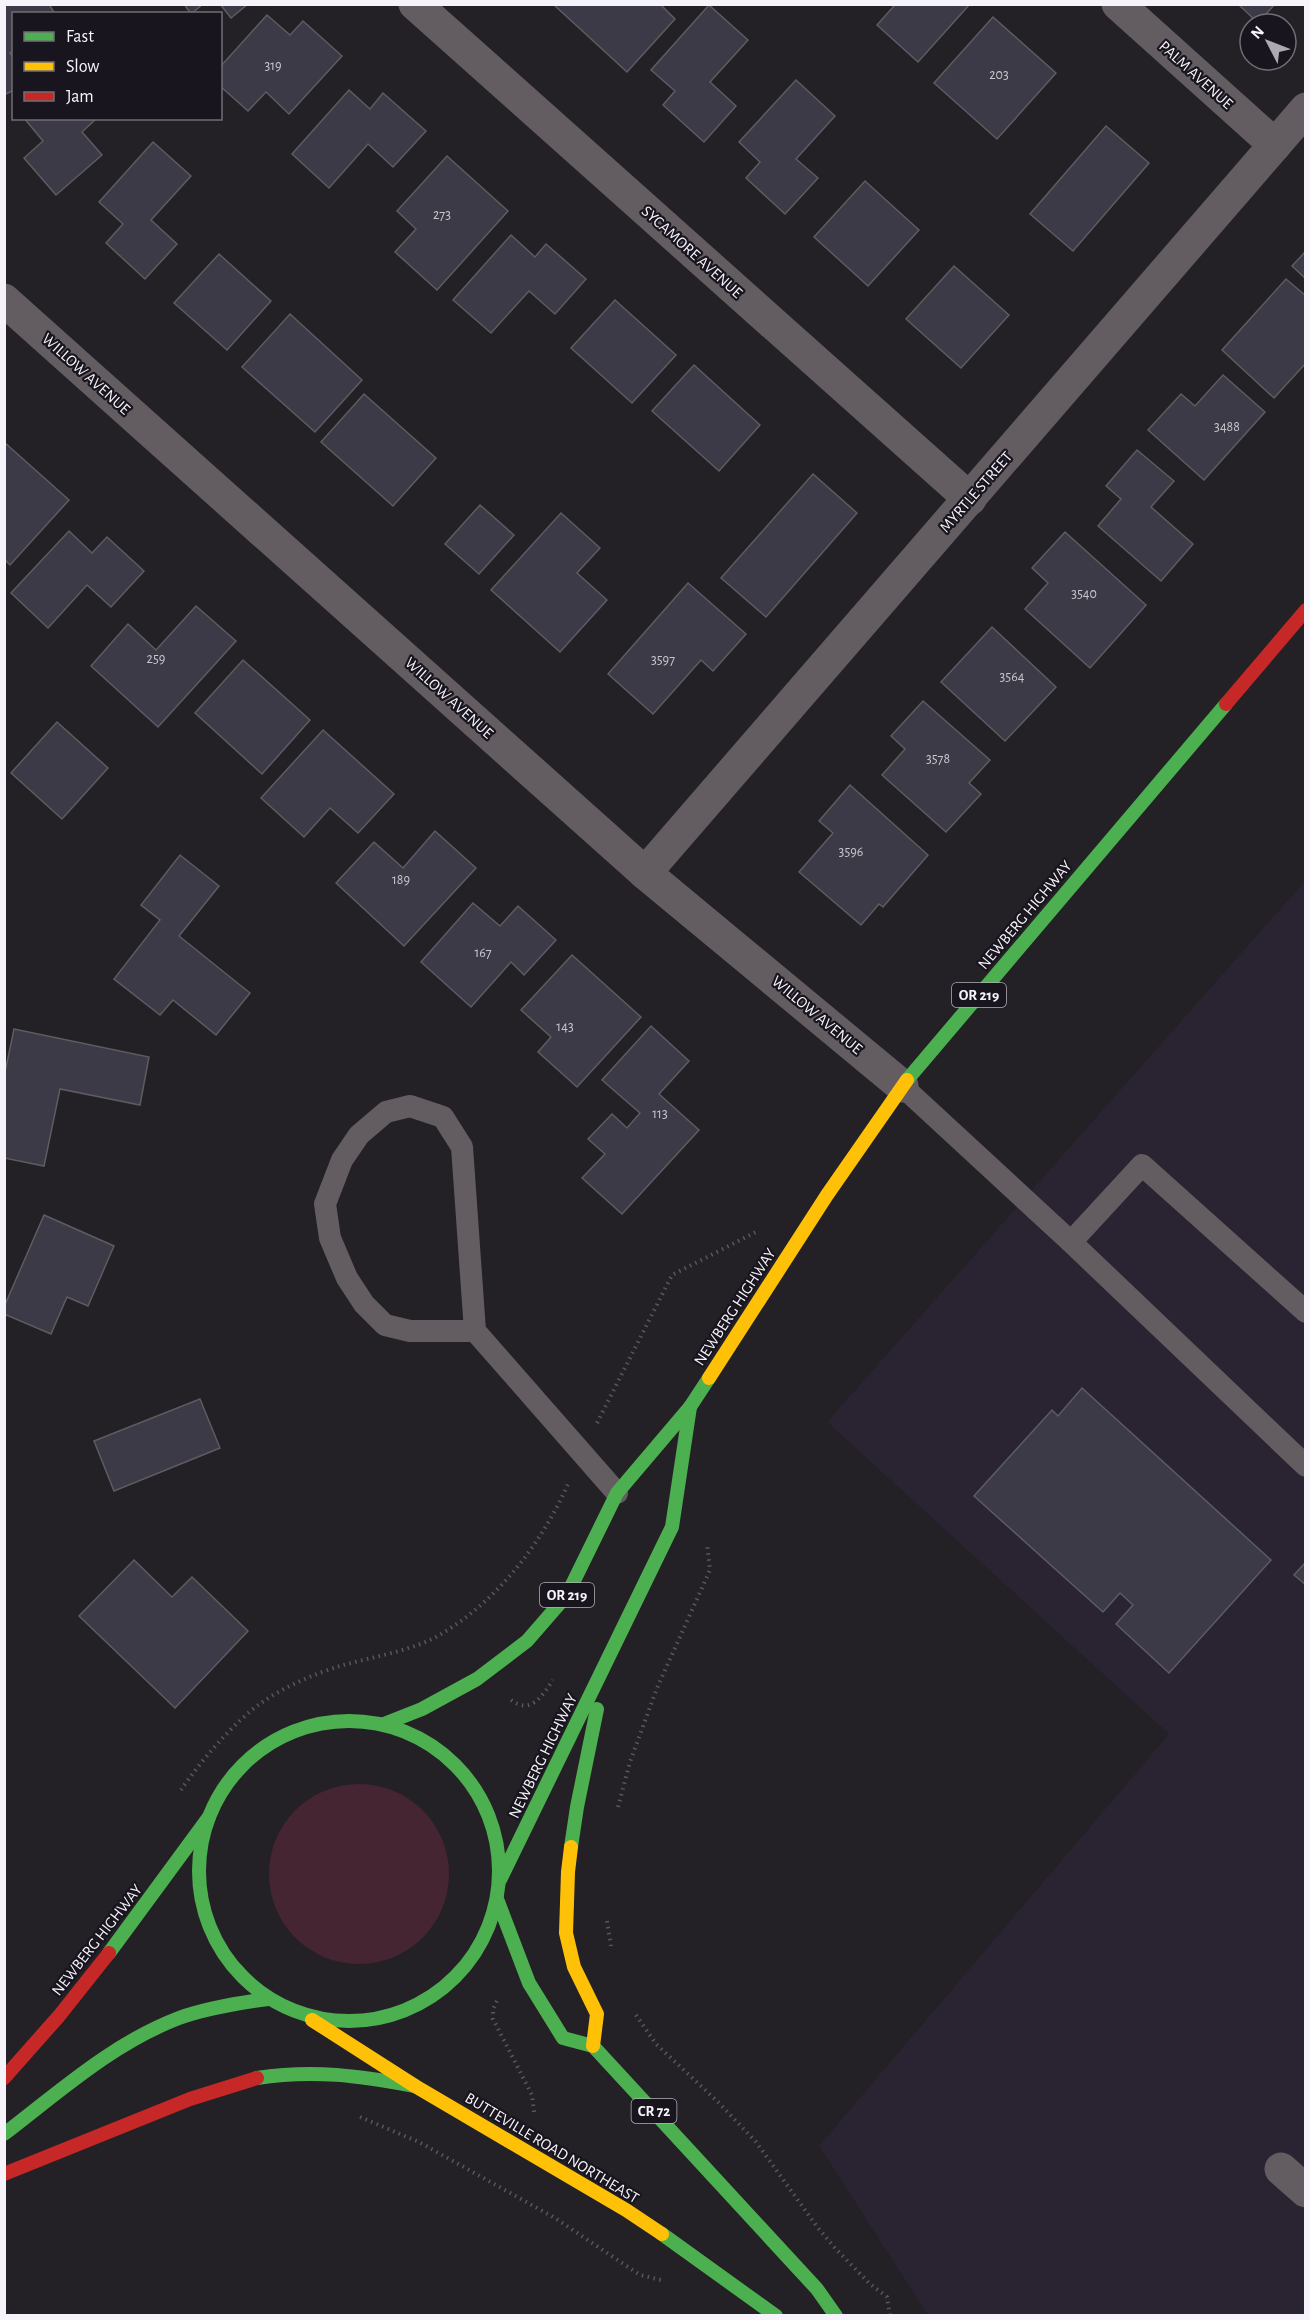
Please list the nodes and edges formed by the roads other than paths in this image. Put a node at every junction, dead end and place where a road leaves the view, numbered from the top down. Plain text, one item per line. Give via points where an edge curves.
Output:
1 (415, 4) edge
2 (1118, 4) edge
3 (1305, 109) edge
4 (1275, 145) junction
5 (4, 300) edge
6 (970, 499) junction
7 (1305, 610) edge
8 (645, 873) junction
9 (902, 1086) junction
10 (1071, 1242) junction
11 (1305, 1312) edge
12 (476, 1331) junction
13 (690, 1407) junction
14 (1305, 1467) edge
15 (617, 1493) junction
16 (605, 1665) junction
17 (384, 1724) junction
18 (209, 1817) junction
19 (500, 1882) junction
20 (497, 1899) junction
21 (268, 1999) junction
22 (305, 2016) junction
23 (593, 2046) junction
24 (4, 2078) edge
25 (415, 2086) junction
26 (4, 2134) edge
27 (1281, 2169) dead end
28 (4, 2174) edge
29 (1305, 2192) edge
30 (776, 2316) edge
31 (836, 2316) edge

1 - 6 street, SYCAMORE AVENUE
2 - 4 street, PALM AVENUE
3 - 4 street, MYRTLE STREET
4 - 6 street, MYRTLE STREET
5 - 8 street, WILLOW AVENUE
6 - 8 street, MYRTLE STREET
7 - 9 main road, NEWBERG HIGHWAY / OR 219
8 - 9 street, WILLOW AVENUE
9 - 10 lane
9 - 13 main road, NEWBERG HIGHWAY / OR 219
10 - 11 lane via 1142,1165
10 - 14 lane
12 - 12 lane via 410,1331 385,1325 364,1304 347,1278 330,1238 325,1204 342,1160 358,1135 386,1112 410,1106 443,1117 462,1146
12 - 15 lane
13 - 15 main road, NEWBERG HIGHWAY / OR 219
13 - 16 main road, NEWBERG HIGHWAY via 672,1527
15 - 17 main road, NEWBERG HIGHWAY / OR 219 via 567,1595 527,1641 477,1679 422,1709
16 - 19 main road, NEWBERG HIGHWAY
16 - 23 main road via 577,1807 568,1872 566,1934 574,1967 597,2014
17 - 18 main road via 354,1720 323,1723 266,1746 242,1765 223,1789
17 - 19 main road via 439,1749 473,1786 492,1822 499,1851
18 - 21 main road via 199,1857 201,1899 213,1937 236,1972
18 - 24 main road, NEWBERG HIGHWAY via 158,1890
19 - 20 main road
20 - 22 main road via 486,1934 467,1965 442,1990 411,2008 376,2019 341,2022
20 - 23 main road via 529,1983 563,2038
21 - 22 main road
21 - 26 main road via 223,2006 165,2024 125,2047
22 - 25 main road, BUTTEVILLE ROAD NORTHEAST
23 - 31 main road, CR 72 via 809,2280
25 - 28 main road via 348,2074 297,2073 258,2078 189,2098
25 - 30 main road, BUTTEVILLE ROAD NORTHEAST via 626,2210
27 - 29 street

